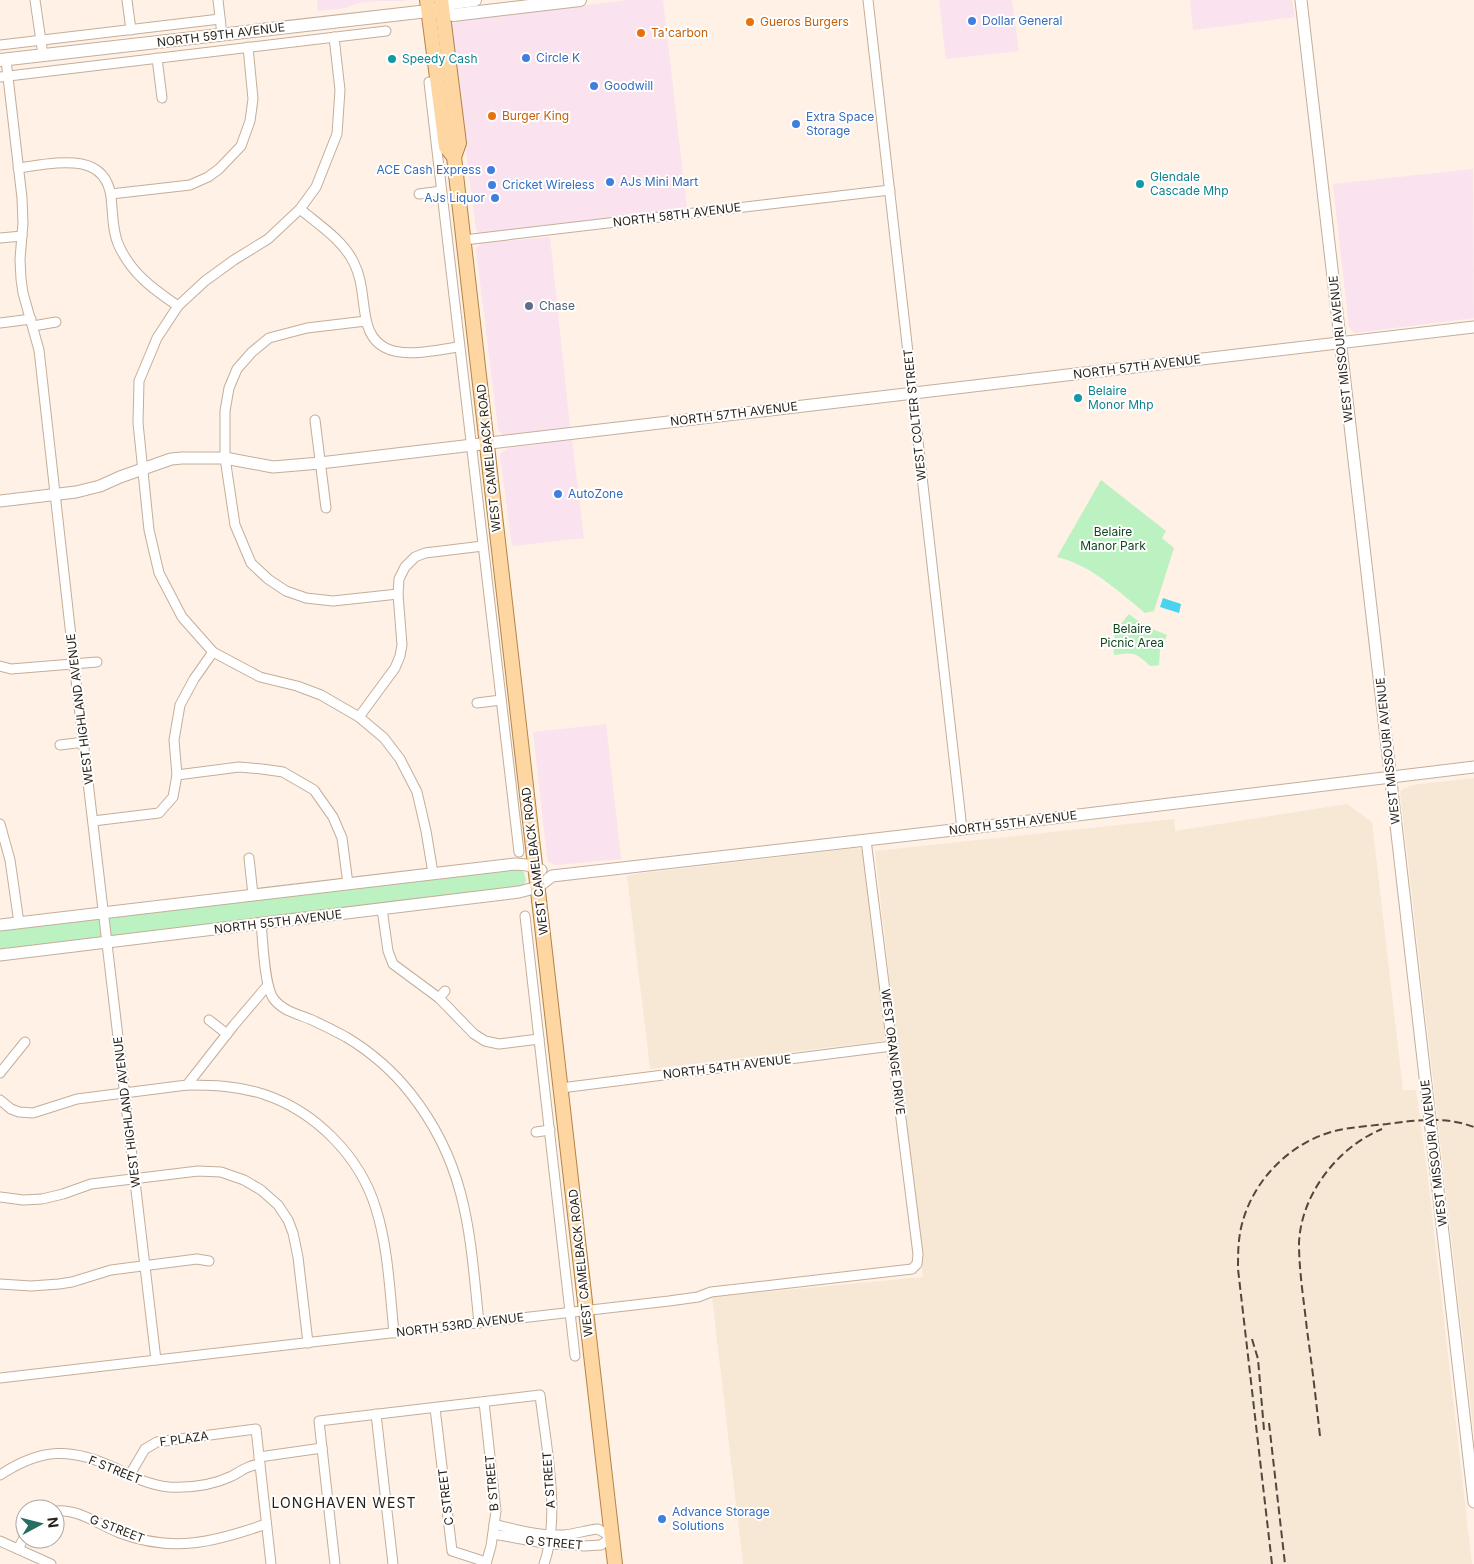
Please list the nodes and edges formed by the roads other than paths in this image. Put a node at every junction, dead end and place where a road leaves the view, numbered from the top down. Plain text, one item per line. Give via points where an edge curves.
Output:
1 (35, 0) edge
2 (127, 0) edge
3 (218, 0) edge
4 (474, 0) edge
5 (580, 0) edge
6 (868, 0) edge
7 (1301, 0) edge
8 (435, 5) edge
9 (378, 16) junction
10 (220, 19) junction
11 (131, 30) junction
12 (386, 31) dead end
13 (370, 33) junction
14 (222, 35) junction
15 (334, 37) junction
16 (41, 40) junction
17 (0, 45) edge
18 (248, 48) junction
19 (43, 56) junction
20 (157, 58) junction
21 (3, 60) edge
22 (4, 76) edge
23 (429, 82) dead end
24 (435, 97) junction
25 (162, 98) dead end
26 (454, 157) junction
27 (18, 168) junction
28 (890, 190) junction
29 (441, 191) junction
30 (111, 194) junction
31 (419, 194) dead end
32 (300, 209) junction
33 (22, 236) junction
34 (0, 238) edge
35 (464, 240) junction
36 (178, 306) junction
37 (366, 321) junction
38 (32, 322) junction
39 (56, 322) dead end
40 (0, 323) edge
41 (1474, 327) edge
42 (1340, 342) junction
43 (459, 347) junction
44 (913, 393) junction
45 (315, 420) dead end
46 (487, 444) junction
47 (471, 446) junction
48 (225, 458) junction
49 (320, 463) junction
50 (142, 470) junction
51 (54, 495) junction
52 (0, 501) edge
53 (326, 508) dead end
54 (483, 546) junction
55 (398, 594) junction
56 (213, 652) junction
57 (97, 662) dead end
58 (74, 663) junction
59 (0, 666) edge
60 (501, 700) junction
61 (477, 703) dead end
62 (359, 717) junction
63 (84, 742) junction
64 (60, 745) dead end
65 (1474, 767) edge
66 (177, 775) junction
67 (1391, 778) junction
68 (93, 821) junction
69 (0, 824) edge
70 (962, 829) junction
71 (866, 840) junction
72 (519, 852) dead end
73 (249, 858) dead end
74 (536, 867) junction
75 (433, 873) junction
76 (552, 876) junction
77 (348, 884) junction
78 (538, 888) junction
79 (253, 895) junction
80 (382, 909) junction
81 (103, 913) junction
82 (525, 916) dead end
83 (19, 923) junction
84 (261, 923) junction
85 (0, 925) edge
86 (107, 942) junction
87 (0, 955) edge
88 (268, 985) junction
89 (446, 990) dead end
90 (439, 998) junction
91 (209, 1020) dead end
92 (227, 1034) junction
93 (539, 1039) junction
94 (25, 1042) dead end
95 (892, 1046) junction
96 (0, 1073) edge
97 (187, 1085) junction
98 (561, 1088) junction
99 (125, 1093) junction
100 (0, 1100) edge
101 (550, 1130) junction
102 (536, 1132) dead end
103 (134, 1178) junction
104 (0, 1197) edge
105 (209, 1261) dead end
106 (917, 1264) joint
107 (145, 1266) junction
108 (0, 1284) edge
109 (587, 1310) junction
110 (570, 1312) junction
111 (479, 1323) junction
112 (394, 1333) junction
113 (308, 1343) junction
114 (575, 1356) dead end
115 (156, 1360) junction
116 (0, 1378) edge
117 (484, 1402) junction
118 (435, 1408) junction
119 (376, 1414) junction
120 (322, 1448) junction
121 (259, 1460) junction
122 (0, 1474) edge
123 (129, 1476) junction
124 (1474, 1502) edge
125 (65, 1511) edge
126 (266, 1524) junction
127 (494, 1524) junction
128 (493, 1534) junction
129 (550, 1534) junction
130 (612, 1537) junction
131 (0, 1541) edge
132 (549, 1544) junction
133 (15, 1548) edge
134 (18, 1549) edge
135 (486, 1563) edge
136 (51, 1564) edge
137 (271, 1564) edge
138 (335, 1564) edge
139 (394, 1564) edge
140 (544, 1564) edge
141 (615, 1564) edge

1 - 16 street
2 - 11 street
3 - 10 street
4 - 8 main road, NORTH 59TH AVENUE
5 - 8 main road, NORTH 59TH AVENUE via 453,15
6 - 28 street, WEST COLTER STREET
7 - 42 street, WEST MISSOURI AVENUE
8 - 9 main road, NORTH 59TH AVENUE
8 - 24 main road, WEST CAMELBACK ROAD
8 - 26 main road, WEST CAMELBACK ROAD via 459,143
9 - 13 street
9 - 14 main road, NORTH 59TH AVENUE
10 - 11 street, NORTH 59TH AVENUE
10 - 14 street
11 - 16 street, NORTH 59TH AVENUE
12 - 13 street, NORTH 59TH AVENUE
13 - 15 street, NORTH 59TH AVENUE
14 - 19 main road, NORTH 59TH AVENUE
15 - 18 street, NORTH 59TH AVENUE
15 - 32 street via 340,90 338,134 316,186
16 - 17 street, NORTH 59TH AVENUE
16 - 19 street
18 - 20 street, NORTH 59TH AVENUE
18 - 30 street via 253,99 250,121 241,146 219,169 190,185
19 - 21 main road, NORTH 59TH AVENUE
20 - 22 street, NORTH 59TH AVENUE
20 - 25 street
21 - 22 street, WEST HIGHLAND AVENUE
22 - 27 street, WEST HIGHLAND AVENUE
23 - 24 street, WEST CAMELBACK ROAD
24 - 26 main road, WEST CAMELBACK ROAD via 446,147
24 - 29 street, WEST CAMELBACK ROAD
26 - 35 main road, WEST CAMELBACK ROAD
27 - 30 street via 73,162 87,165 99,170
27 - 33 street, WEST HIGHLAND AVENUE
28 - 35 street, NORTH 58TH AVENUE
28 - 44 street, WEST COLTER STREET
29 - 31 street
29 - 43 street, WEST CAMELBACK ROAD
30 - 36 street via 113,224 127,262 147,284
32 - 36 street via 268,239 205,281
32 - 37 street via 348,253 360,277
33 - 34 street
33 - 38 street, WEST HIGHLAND AVENUE via 20,279
35 - 46 main road, WEST CAMELBACK ROAD
36 - 50 street via 157,338 139,382
37 - 43 street via 378,343 397,353
37 - 48 street via 308,328 269,338 252,352 237,369 228,388
38 - 39 street
38 - 40 street
38 - 51 street, WEST HIGHLAND AVENUE via 40,361
41 - 42 street, NORTH 57TH AVENUE
42 - 44 street, NORTH 57TH AVENUE
42 - 67 street, WEST MISSOURI AVENUE
43 - 47 street, WEST CAMELBACK ROAD
44 - 46 street, NORTH 57TH AVENUE
44 - 70 street, WEST COLTER STREET
45 - 49 street
46 - 47 street, NORTH 57TH AVENUE
46 - 74 main road, WEST CAMELBACK ROAD
47 - 49 street, NORTH 57TH AVENUE
47 - 54 street, WEST CAMELBACK ROAD
48 - 49 street, NORTH 57TH AVENUE via 273,467
48 - 50 street, NORTH 57TH AVENUE via 171,459
48 - 55 street via 235,525 251,563 268,579 286,591 306,598 333,601
49 - 53 street
50 - 51 street, NORTH 57TH AVENUE via 100,486
50 - 56 street via 149,530 159,573 182,617
51 - 52 street, NORTH 57TH AVENUE
51 - 58 street, WEST HIGHLAND AVENUE
54 - 55 street via 415,557 399,579
54 - 60 street, WEST CAMELBACK ROAD
55 - 62 street via 400,656 395,668
56 - 62 street via 260,677 321,695
56 - 66 street via 180,705 174,740
57 - 58 street
58 - 59 street via 11,669
58 - 63 street, WEST HIGHLAND AVENUE
60 - 61 street
60 - 72 street, WEST CAMELBACK ROAD
62 - 75 street via 384,738 400,759 417,792
63 - 64 street
63 - 68 street, WEST HIGHLAND AVENUE
65 - 67 street, NORTH 55TH AVENUE
66 - 68 street via 173,798 159,813
66 - 77 street via 239,767 262,768 284,772 314,790 333,817 342,838
67 - 70 street, NORTH 55TH AVENUE
67 - 124 street, WEST MISSOURI AVENUE
68 - 81 street, WEST HIGHLAND AVENUE
69 - 83 street via 10,860
70 - 71 street, NORTH 55TH AVENUE
71 - 76 street, NORTH 55TH AVENUE
71 - 95 street, WEST ORANGE DRIVE
73 - 79 street
74 - 75 street via 515,864
74 - 76 street
74 - 78 main road, WEST CAMELBACK ROAD
75 - 77 street
76 - 78 street, NORTH 55TH AVENUE
77 - 79 street
78 - 80 street, NORTH 55TH AVENUE
78 - 98 main road, WEST CAMELBACK ROAD
79 - 81 street
80 - 84 street, NORTH 55TH AVENUE
80 - 90 street via 390,958
81 - 83 street
81 - 86 street, WEST HIGHLAND AVENUE
82 - 93 street, WEST CAMELBACK ROAD
83 - 85 street
84 - 86 street, NORTH 55TH AVENUE
84 - 88 street
86 - 87 street, NORTH 55TH AVENUE
86 - 99 street, WEST HIGHLAND AVENUE
88 - 92 street
88 - 111 street via 272,997 281,1007 346,1037 378,1060 412,1095 429,1121 448,1155 462,1194
89 - 90 street
90 - 93 street via 484,1041 500,1044
91 - 92 street
92 - 97 street
93 - 101 street, WEST CAMELBACK ROAD
94 - 96 street
95 - 98 street, NORTH 54TH AVENUE
95 - 106 street, WEST ORANGE DRIVE
97 - 99 street
97 - 112 street via 228,1086 279,1100 312,1120 340,1145 361,1175 376,1209
98 - 109 main road, WEST CAMELBACK ROAD
99 - 100 street via 77,1099 33,1113 11,1109
99 - 103 street, WEST HIGHLAND AVENUE
101 - 102 street
101 - 110 street, WEST CAMELBACK ROAD
103 - 104 street via 91,1184 42,1199
103 - 107 street, WEST HIGHLAND AVENUE
103 - 113 street via 198,1171 221,1172 244,1180 271,1198 288,1220 296,1244
105 - 107 street via 197,1259
106 - 109 street, NORTH 53RD AVENUE via 912,1269
107 - 108 street via 111,1270 60,1284
107 - 115 street, WEST HIGHLAND AVENUE
109 - 110 street, NORTH 53RD AVENUE
109 - 130 main road, WEST CAMELBACK ROAD
110 - 111 street, NORTH 53RD AVENUE
110 - 114 street, WEST CAMELBACK ROAD
111 - 112 street, NORTH 53RD AVENUE
112 - 113 street, NORTH 53RD AVENUE
113 - 115 street, NORTH 53RD AVENUE
115 - 116 street, NORTH 53RD AVENUE
117 - 118 street
117 - 127 street, B STREET via 496,1511
117 - 129 street, A STREET via 540,1395 551,1492
118 - 119 street
118 - 135 street, C STREET via 452,1551
119 - 120 street via 319,1421
119 - 139 street
120 - 121 street, F STREET
120 - 138 street
121 - 123 street, F STREET via 221,1480 194,1486 168,1487
121 - 123 street, F PLAZA via 256,1430 156,1442 145,1449
121 - 126 street
122 - 123 street, F STREET via 29,1459 54,1453 82,1456
125 - 126 street, G STREET via 130,1537 165,1544 217,1540
126 - 137 street
127 - 128 street, B STREET
127 - 129 street, G STREET
128 - 132 street, G STREET
128 - 135 street, B STREET
129 - 130 street, G STREET via 598,1529
129 - 132 street, A STREET
130 - 132 street, G STREET via 601,1545
130 - 141 main road, WEST CAMELBACK ROAD
131 - 133 street
132 - 140 street, A STREET
134 - 136 street

